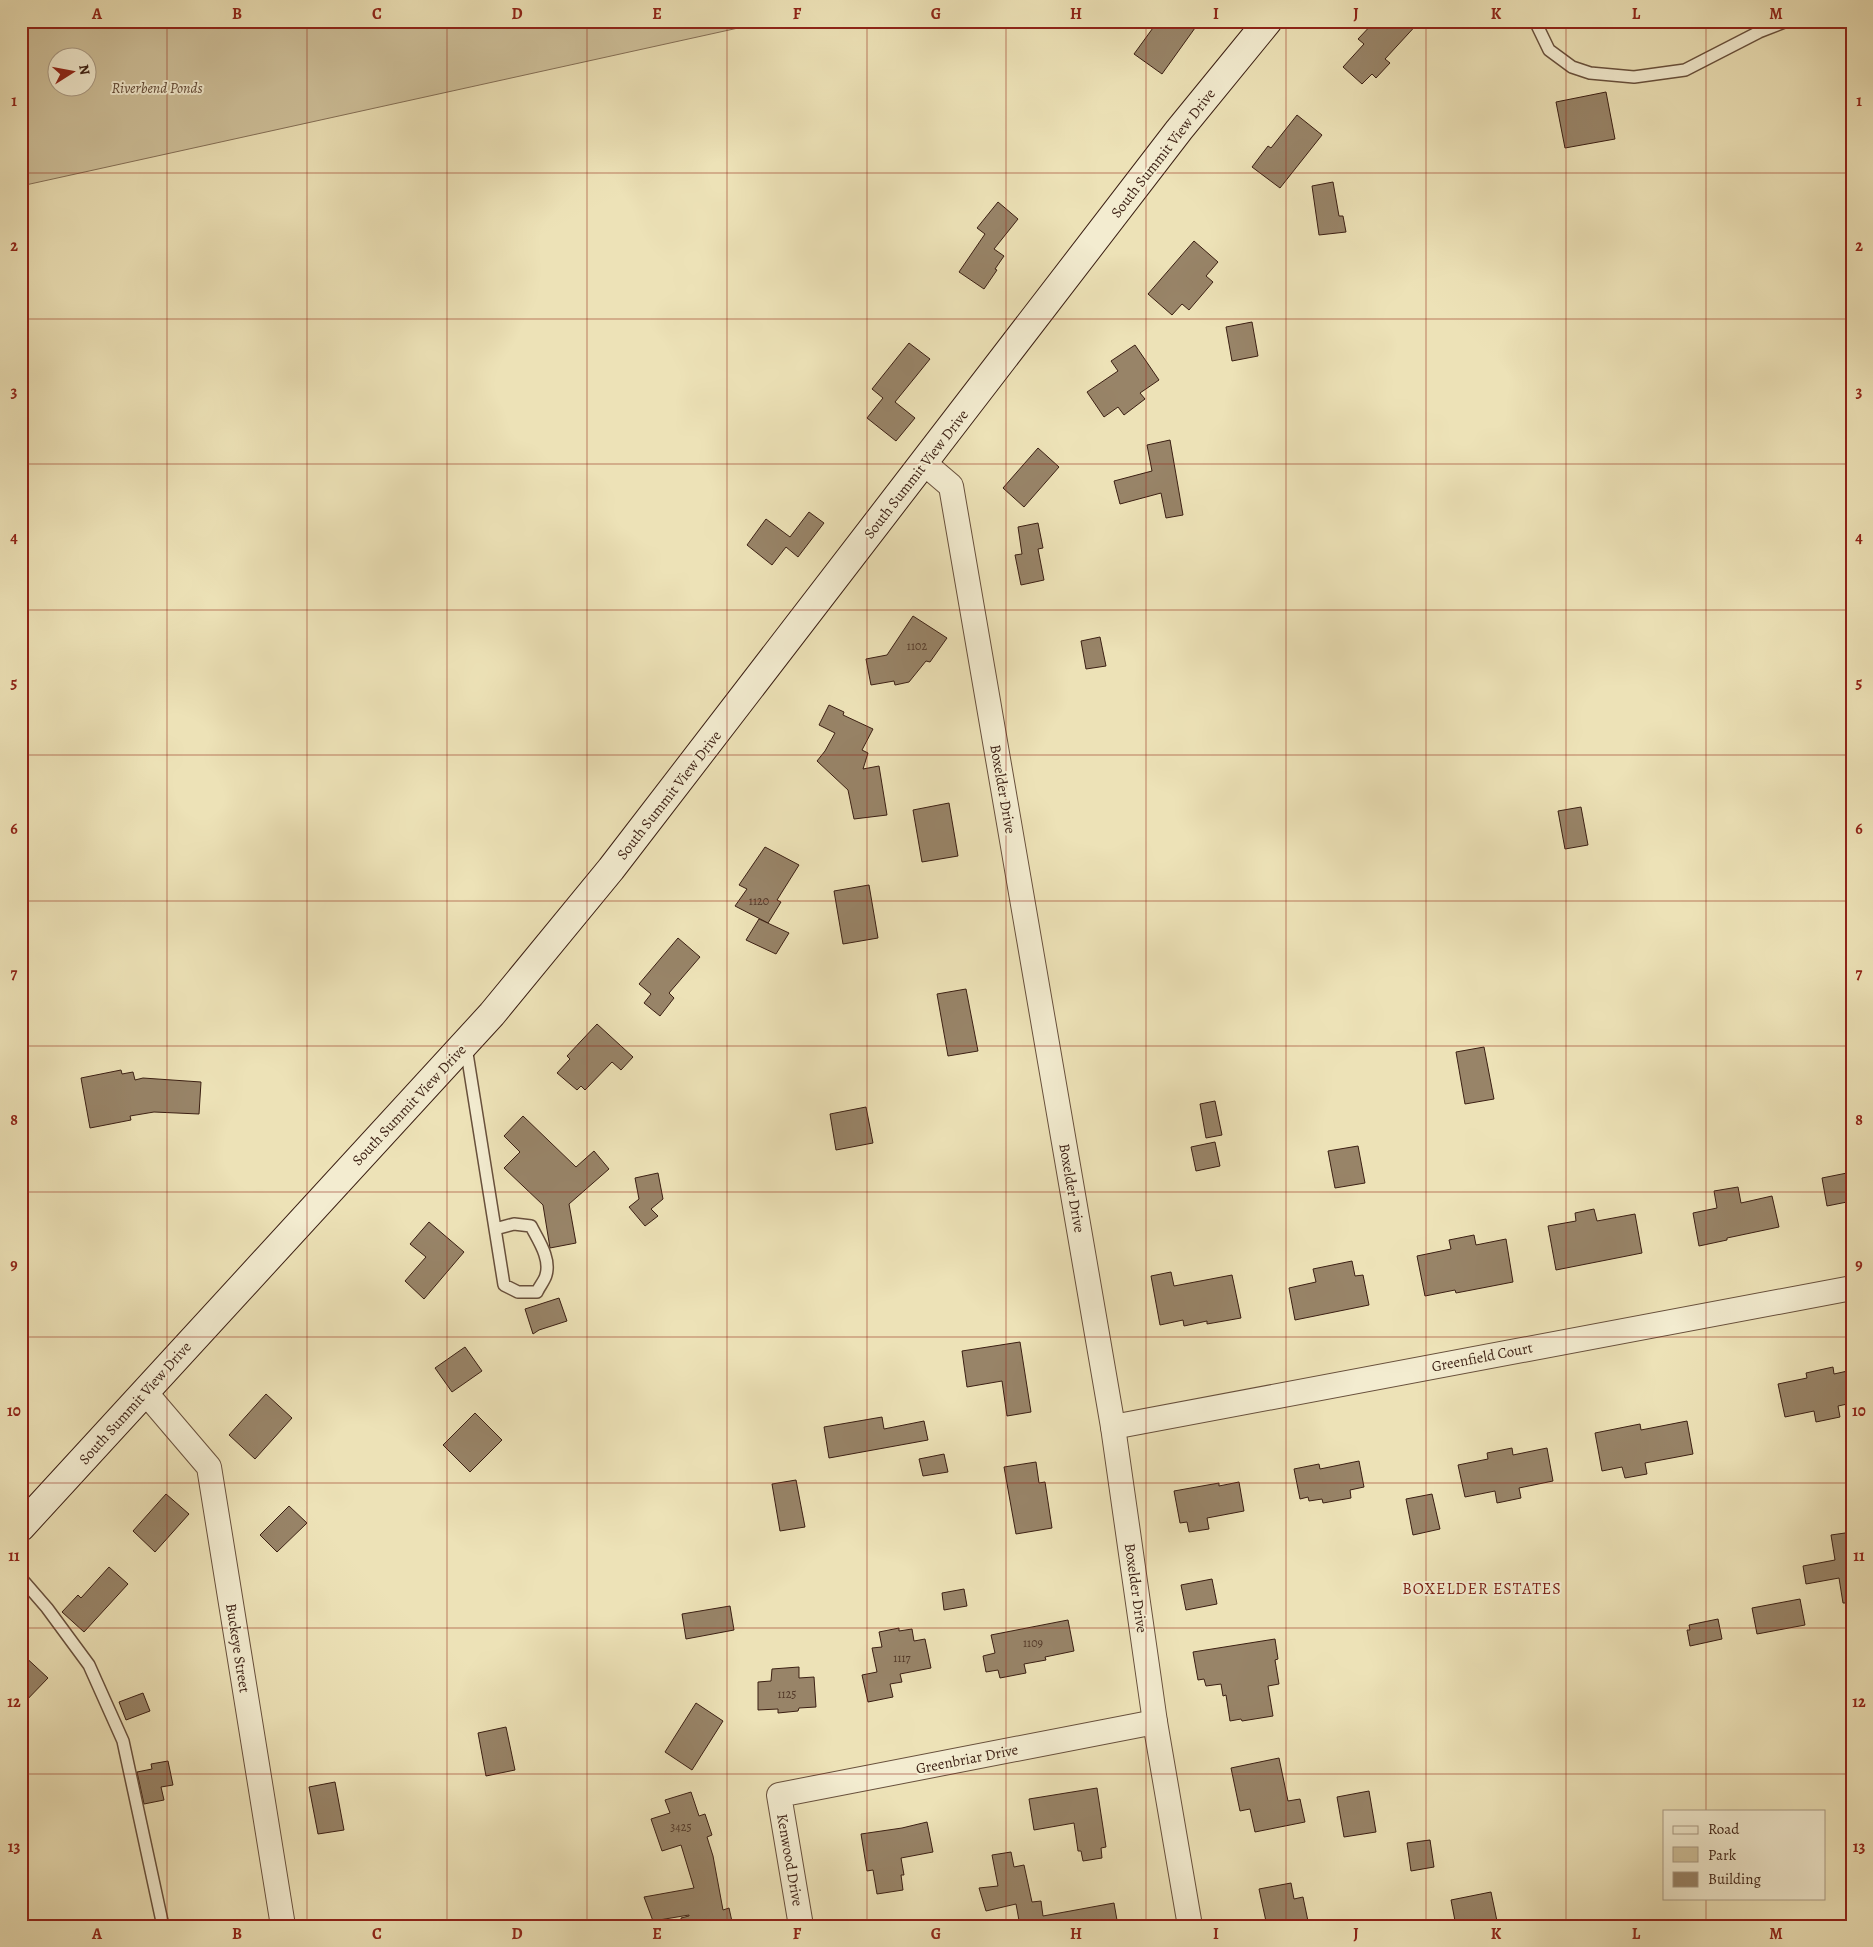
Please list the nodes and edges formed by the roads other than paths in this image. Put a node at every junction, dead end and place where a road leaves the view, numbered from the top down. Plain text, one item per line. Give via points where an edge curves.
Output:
1 (1268, 21) edge
2 (1535, 21) edge
3 (1787, 21) edge
4 (924, 463) junction
5 (465, 1043) junction
6 (495, 1229) junction
7 (1852, 1288) edge
8 (145, 1392) junction
9 (1113, 1426) junction
10 (21, 1527) edge
11 (21, 1578) edge
12 (1155, 1722) junction
13 (779, 1795) joint
14 (163, 1926) edge
15 (283, 1926) edge
16 (801, 1926) edge
17 (1190, 1926) edge

1 - 4 street, South Summit View Drive via 1179,130
2 - 3 lane via 1549,50 1572,68 1634,77 1685,70
4 - 5 street, South Summit View Drive via 611,869
4 - 9 street, Boxelder Drive via 951,486
5 - 6 lane
5 - 8 street, South Summit View Drive
6 - 6 lane via 504,1285 518,1292 537,1292 546,1274 546,1258 531,1226 514,1224
7 - 9 street, Greenfield Court
8 - 10 street, South Summit View Drive
8 - 15 street, Buckeye Street via 209,1467
9 - 12 street, Boxelder Drive
11 - 14 lane via 89,1665 123,1741
12 - 13 street, Greenbriar Drive
12 - 17 street, Boxelder Drive
13 - 16 street, Kenwood Drive

